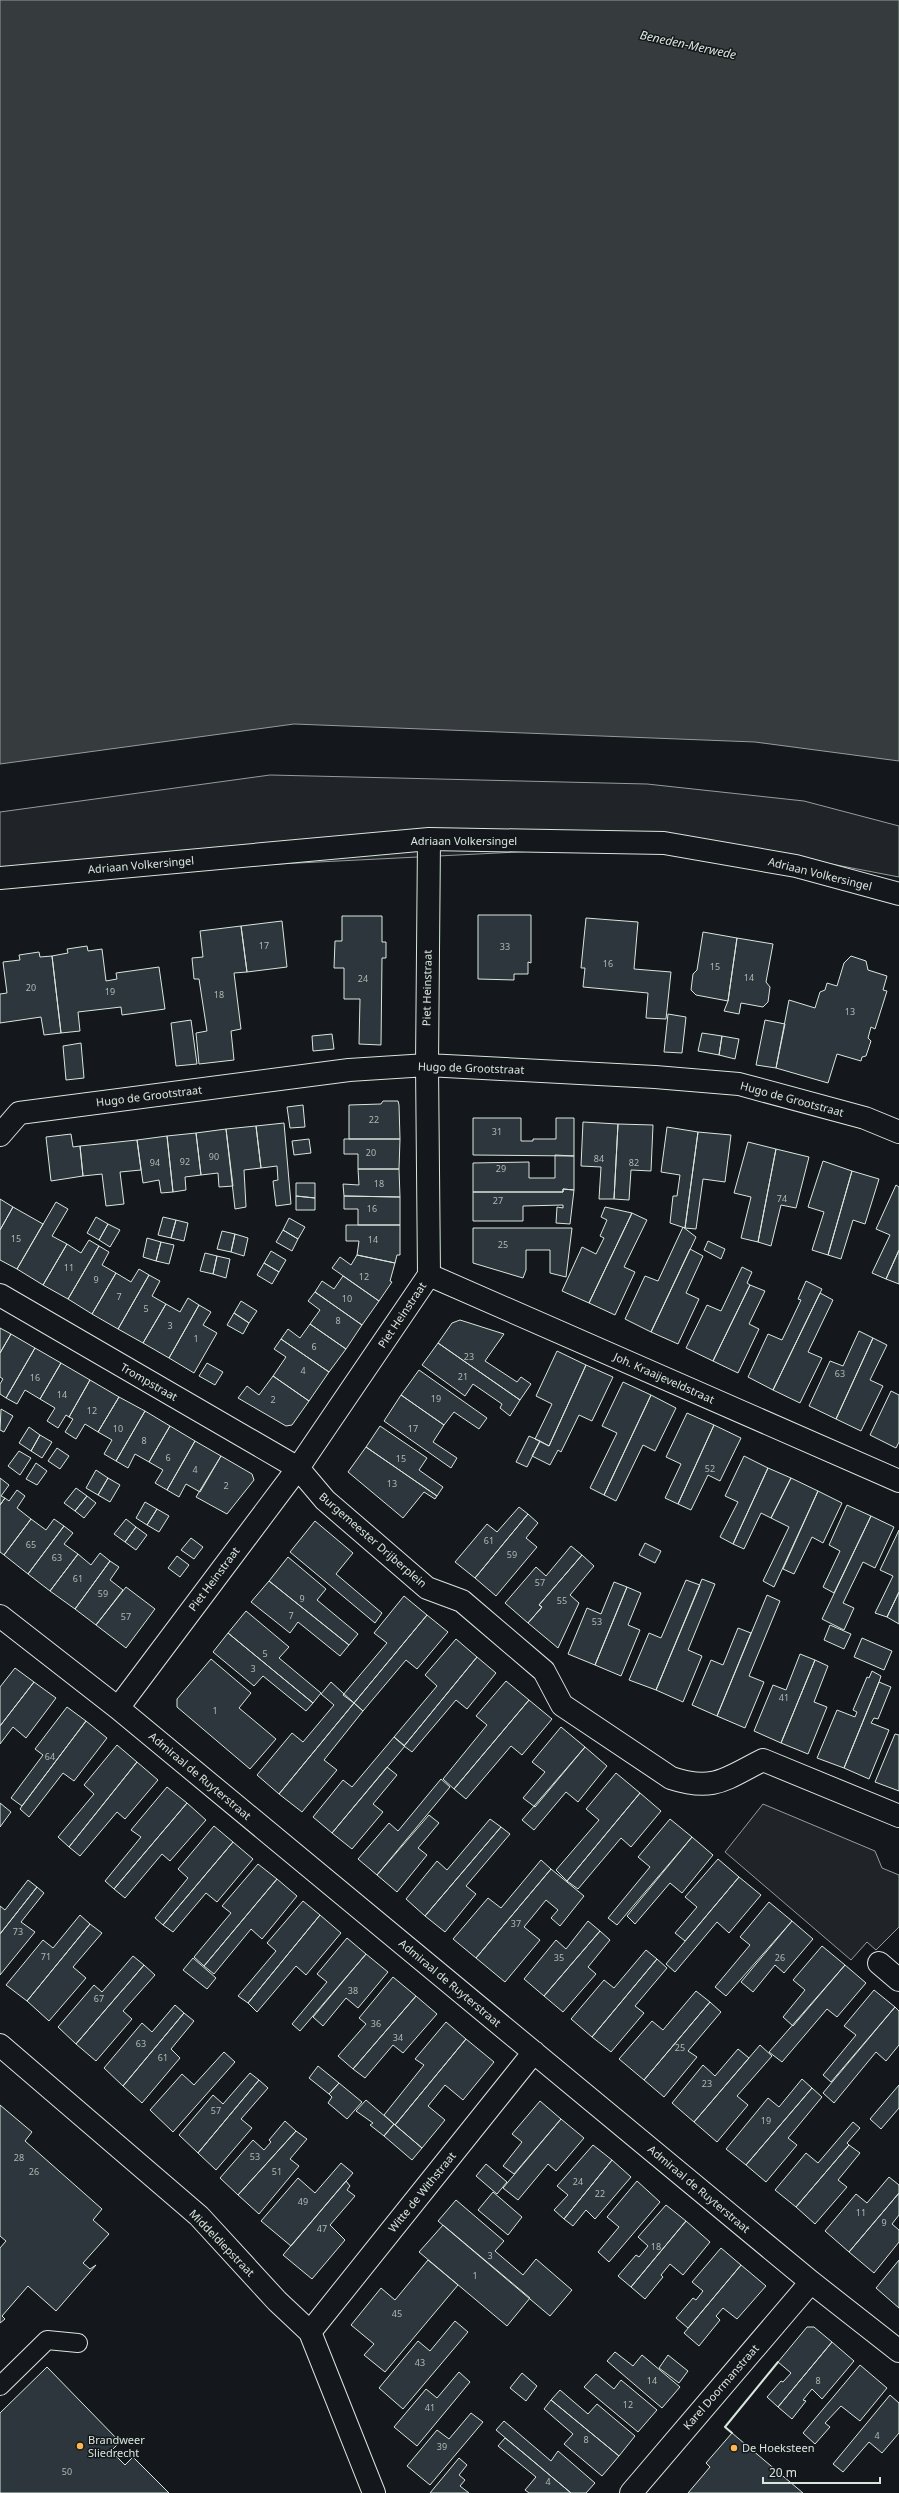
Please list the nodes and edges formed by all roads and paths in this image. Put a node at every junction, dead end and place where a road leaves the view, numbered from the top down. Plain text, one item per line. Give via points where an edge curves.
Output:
1 (429, 839) junction
2 (0, 878) edge
3 (899, 894) edge
4 (427, 1065) junction
5 (899, 1132) edge
6 (0, 1135) edge
7 (429, 1275) junction
8 (0, 1295) edge
9 (298, 1468) junction
10 (899, 1481) edge
11 (0, 1616) edge
12 (118, 1708) junction
13 (899, 1816) edge
14 (879, 1963) dead end
15 (899, 1980) edge
16 (0, 2045) edge
17 (534, 2052) junction
18 (811, 2282) junction
19 (310, 2332) junction
20 (78, 2343) dead end
21 (899, 2351) edge
22 (0, 2386) edge
23 (374, 2493) edge
24 (631, 2493) edge

1 - 2 street, Adriaan Volkersingel
1 - 3 street, Adriaan Volkersingel via 664,842 796,866
1 - 4 street, Piet Heinstraat
4 - 5 street, Hugo de Grootstraat via 739,1084 865,1118
4 - 6 street, Hugo de Grootstraat via 349,1070 19,1113
4 - 7 street, Piet Heinstraat
7 - 9 street, Piet Heinstraat
7 - 10 street, Joh. Kraaijeveldstraat
8 - 9 street, Trompstraat
9 - 12 street, Piet Heinstraat
9 - 13 street, Burgemeester Drijberplein via 325,1500 427,1588 462,1601 544,1671 562,1705 671,1778 689,1784 714,1784 763,1760
11 - 12 street, Admiraal de Ruyterstraat
12 - 17 street, Admiraal de Ruyterstraat
14 - 15 street
16 - 19 street, Middeldiepstraat via 199,2216 277,2301
17 - 18 street, Admiraal de Ruyterstraat
17 - 19 street, Witte de Withstraat
18 - 21 street, Admiraal de Ruyterstraat
18 - 24 street, Karel Doormanstraat
19 - 23 street, Middeldiepstraat
20 - 22 lane via 47,2340

